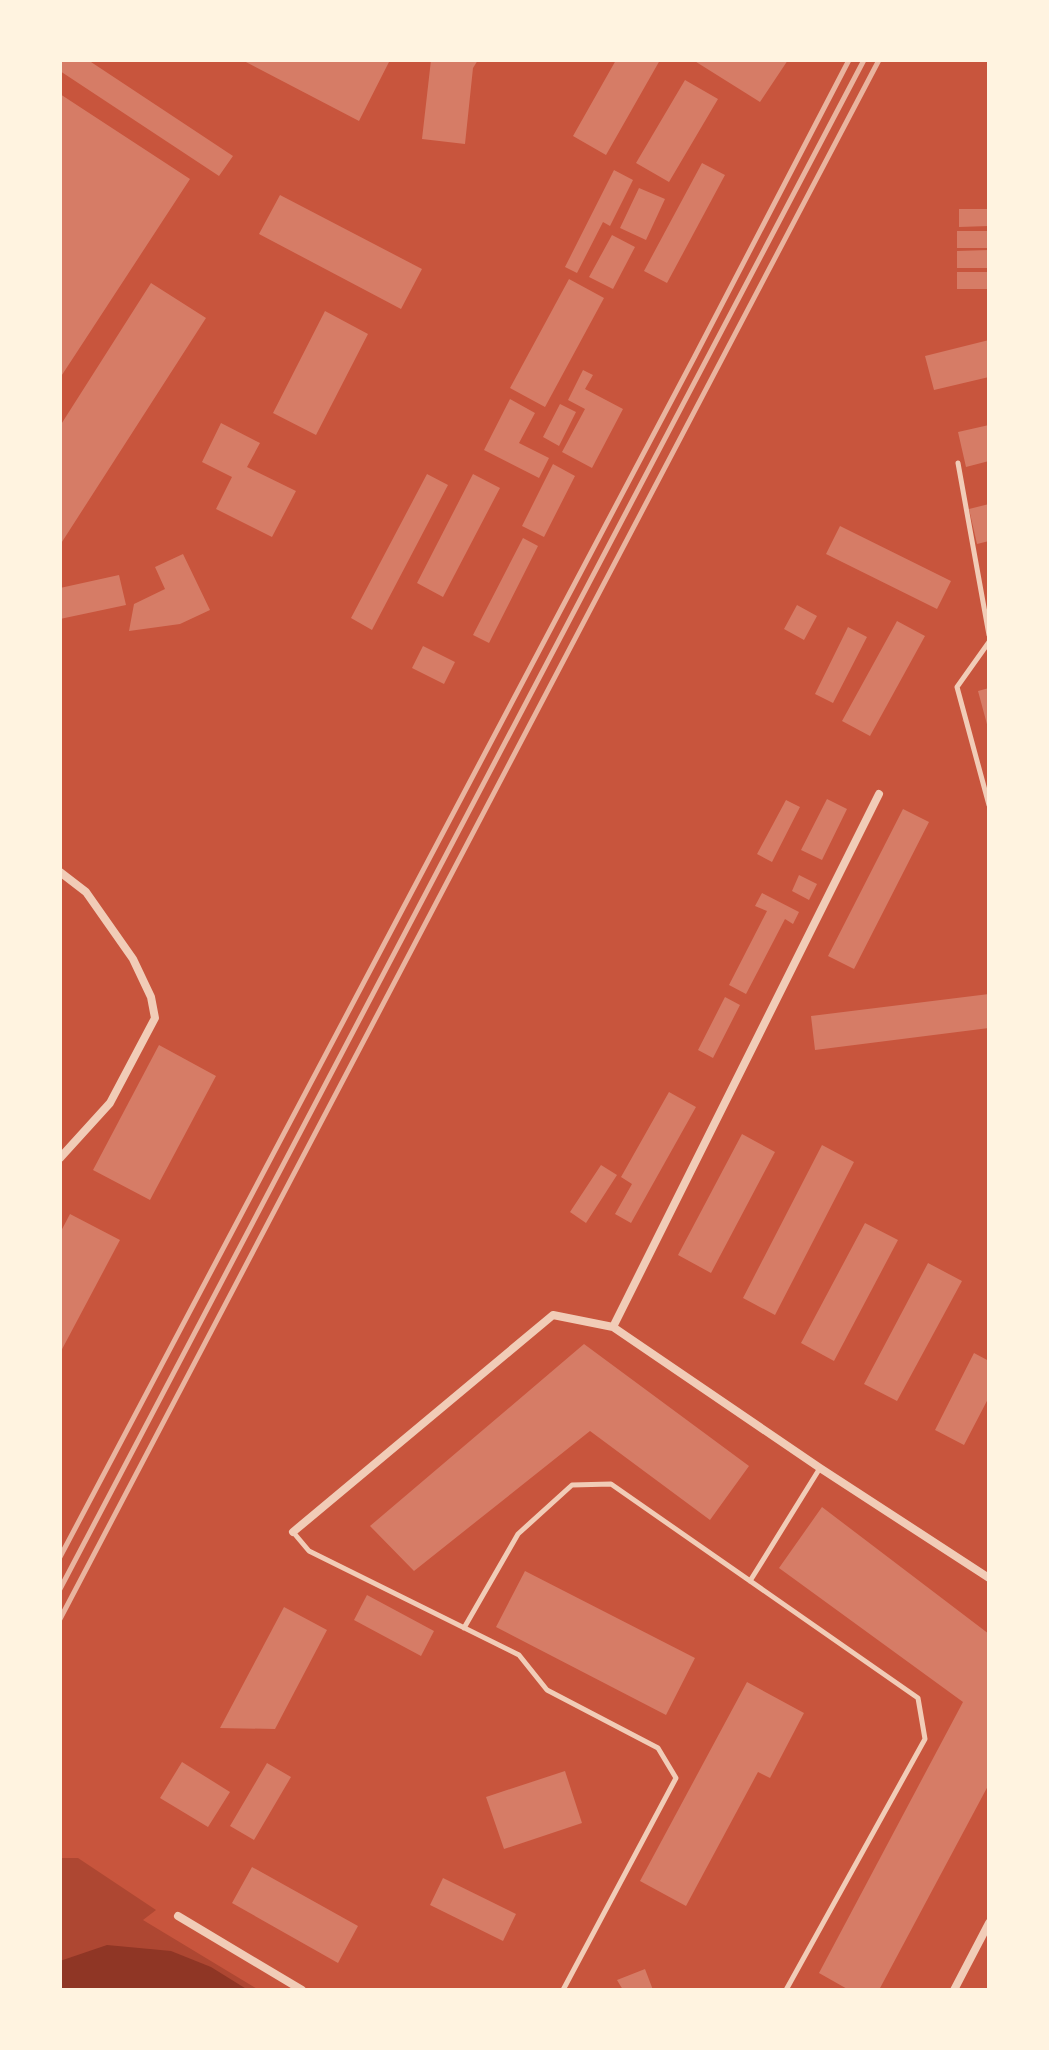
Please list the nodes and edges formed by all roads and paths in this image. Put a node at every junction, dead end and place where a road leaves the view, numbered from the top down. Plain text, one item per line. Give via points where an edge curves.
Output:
1 (958, 463) dead end
2 (989, 635) edge
3 (989, 642) edge
4 (879, 794) dead end
5 (989, 805) edge
6 (60, 872) edge
7 (60, 1158) edge
8 (613, 1327) junction
9 (820, 1468) junction
10 (293, 1532) joint
11 (989, 1578) edge
12 (750, 1581) junction
13 (464, 1628) junction
14 (178, 1916) dead end
15 (989, 1923) edge
16 (302, 1990) edge
17 (563, 1990) edge
18 (786, 1990) edge
19 (954, 1990) edge

1 - 2 lane
3 - 5 lane via 957,687
4 - 8 street
6 - 7 street via 86,892 133,959 155,1018 110,1103
8 - 9 street
8 - 10 street via 553,1315
9 - 11 street
9 - 12 lane
10 - 13 lane via 309,1551
12 - 13 lane via 611,1484 572,1485 518,1534
12 - 18 lane via 918,1698 925,1739
13 - 17 lane via 519,1655 547,1690 658,1748 676,1778
14 - 16 street
15 - 19 street

